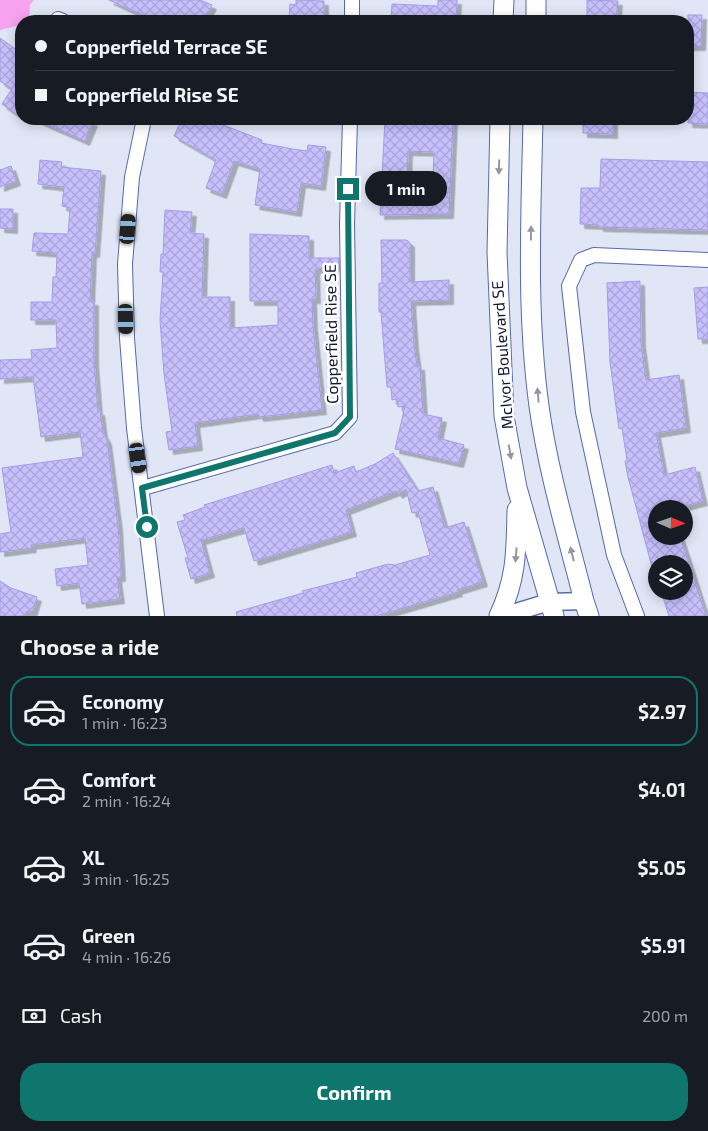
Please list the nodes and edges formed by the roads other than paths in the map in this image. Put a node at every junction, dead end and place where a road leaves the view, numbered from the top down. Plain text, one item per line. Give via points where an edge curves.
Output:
1 (352, 0) edge
2 (504, 0) edge
3 (536, 0) edge
4 (352, 15) edge
5 (503, 15) edge
6 (536, 15) edge
7 (143, 125) edge
8 (350, 125) edge
9 (500, 125) edge
10 (533, 125) edge
11 (708, 260) edge
12 (142, 488) junction
13 (517, 488) junction
14 (552, 609) edge
15 (587, 609) edge
16 (157, 616) edge
17 (501, 616) edge
18 (568, 616) edge
19 (638, 616) edge

1 - 4 street
2 - 5 main road
3 - 6 main road
7 - 12 street via 132,176 125,264 127,338
8 - 12 street, Copperfield Rise SE via 346,224 350,417 335,433
9 -> 13 main road, McIvor Boulevard SE via 498,329 504,416
15 -> 10 main road, McIvor Boulevard SE via 539,406 530,253
11 - 19 street via 594,255 581,260 569,286 584,412 614,555
12 - 16 street
13 - 14 main road, McIvor Boulevard SE
13 -> 17 main road via 516,554 511,591
14 - 15 street
14 - 17 street
15 - 18 street

